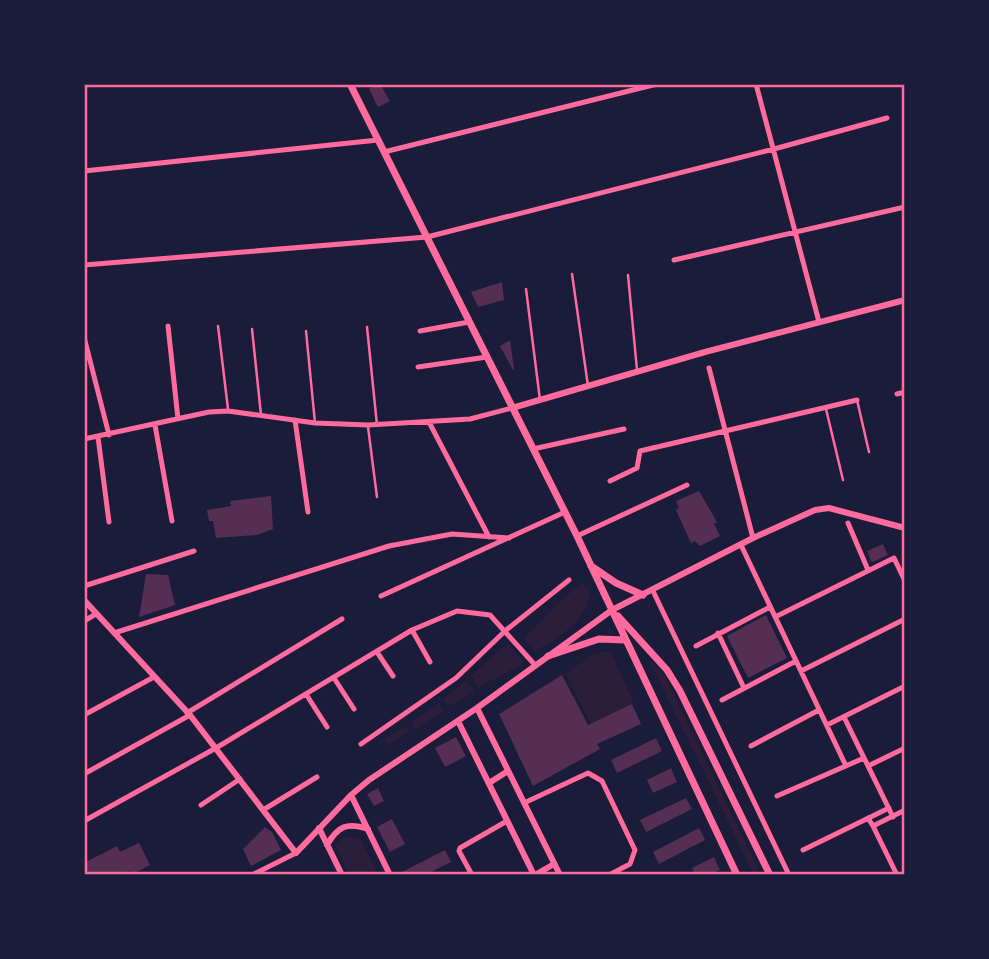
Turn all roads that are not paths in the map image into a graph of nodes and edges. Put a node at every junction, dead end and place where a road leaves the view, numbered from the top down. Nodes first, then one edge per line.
1 (350, 84) edge
2 (657, 84) edge
3 (756, 84) edge
4 (887, 118) dead end
5 (379, 140) junction
6 (774, 149) junction
7 (384, 152) junction
8 (84, 171) edge
9 (905, 206) edge
10 (795, 233) junction
11 (427, 237) junction
12 (674, 260) dead end
13 (84, 265) edge
14 (572, 275) dead end
15 (628, 275) dead end
16 (526, 289) dead end
17 (905, 300) edge
18 (469, 322) junction
19 (819, 322) junction
20 (218, 326) dead end
21 (169, 327) dead end
22 (368, 327) dead end
23 (252, 329) dead end
24 (306, 331) dead end
25 (420, 331) dead end
26 (84, 337) edge
27 (487, 357) junction
28 (87, 362) edge
29 (418, 368) dead end
30 (709, 368) dead end
31 (638, 372) junction
32 (588, 386) junction
33 (905, 392) edge
34 (897, 394) dead end
35 (540, 400) junction
36 (857, 400) joint
37 (826, 407) junction
38 (512, 408) junction
39 (228, 411) junction
40 (261, 415) junction
41 (178, 419) junction
42 (295, 420) junction
43 (429, 422) junction
44 (315, 424) junction
45 (155, 425) junction
46 (368, 425) junction
47 (377, 425) junction
48 (624, 429) dead end
49 (724, 430) junction
50 (109, 435) junction
51 (98, 437) junction
52 (84, 439) edge
53 (533, 449) junction
54 (869, 452) dead end
55 (843, 480) dead end
56 (610, 481) dead end
57 (687, 485) dead end
58 (377, 497) dead end
59 (308, 512) dead end
60 (565, 512) junction
61 (172, 521) dead end
62 (109, 522) dead end
63 (848, 523) dead end
64 (905, 528) edge
65 (577, 536) junction
66 (489, 537) junction
67 (509, 538) junction
68 (753, 538) junction
69 (741, 545) junction
70 (194, 551) dead end
71 (591, 566) junction
72 (868, 569) junction
73 (569, 580) dead end
74 (905, 581) edge
75 (84, 586) edge
76 (653, 591) junction
77 (643, 595) junction
78 (381, 596) dead end
79 (84, 600) edge
80 (771, 607) junction
81 (612, 610) junction
82 (96, 614) junction
83 (775, 617) junction
84 (342, 619) dead end
85 (905, 619) edge
86 (84, 621) edge
87 (412, 630) junction
88 (505, 631) junction
89 (114, 633) junction
90 (718, 634) junction
91 (625, 640) junction
92 (696, 646) dead end
93 (377, 652) junction
94 (548, 656) junction
95 (796, 661) junction
96 (430, 662) dead end
97 (535, 665) junction
98 (801, 671) junction
99 (393, 676) dead end
100 (154, 677) junction
101 (334, 678) junction
102 (905, 687) edge
103 (744, 688) junction
104 (306, 694) junction
105 (722, 699) dead end
106 (477, 708) junction
107 (354, 709) dead end
108 (819, 710) junction
109 (189, 714) junction
110 (84, 715) edge
111 (844, 716) junction
112 (458, 721) junction
113 (827, 725) junction
114 (327, 727) dead end
115 (361, 744) dead end
116 (751, 746) dead end
117 (216, 748) junction
118 (905, 748) edge
119 (864, 758) junction
120 (846, 766) junction
121 (868, 766) junction
122 (508, 771) junction
123 (84, 774) edge
124 (317, 776) dead end
125 (240, 779) junction
126 (489, 783) junction
127 (351, 795) junction
128 (777, 796) dead end
129 (524, 803) junction
130 (201, 805) dead end
131 (889, 808) junction
132 (263, 810) junction
133 (905, 810) edge
134 (893, 817) junction
135 (868, 818) junction
136 (84, 821) edge
137 (508, 821) junction
138 (873, 826) junction
139 (319, 828) junction
140 (368, 829) junction
141 (327, 845) junction
142 (803, 850) dead end
143 (296, 853) junction
144 (554, 864) junction
145 (905, 872) edge
146 (252, 875) edge
147 (342, 875) edge
148 (390, 875) edge
149 (472, 875) edge
150 (535, 875) edge
151 (559, 875) edge
152 (609, 875) edge
153 (737, 875) edge
154 (770, 875) edge
155 (789, 875) edge
156 (898, 875) edge

1 - 5 main road
2 - 7 street
3 - 6 street
4 - 6 street
5 - 7 main road
5 - 8 street
6 - 10 street
6 - 11 street
7 - 11 main road
9 - 10 street
10 - 12 street
10 - 19 street
11 - 13 street
11 - 18 main road
14 - 32 lane
15 - 31 lane
16 - 35 lane
17 - 19 street
18 - 25 street
18 - 27 main road
19 - 31 street
20 - 39 lane
21 - 41 street
22 - 47 lane
23 - 40 lane
24 - 44 lane
26 - 28 street
27 - 29 street
27 - 38 main road
28 - 50 street
30 - 49 street
31 - 32 street
32 - 35 street
33 - 34 street
35 - 38 street
36 - 37 street
36 - 54 lane
37 - 49 street
37 - 55 lane
38 - 43 street
38 - 53 main road
39 - 40 street
39 - 41 street
40 - 42 street
41 - 45 street
42 - 44 street
42 - 59 street
43 - 47 street
43 - 66 street
44 - 46 street
45 - 50 street
45 - 61 street
46 - 47 street
46 - 58 lane
48 - 53 street
49 - 56 street
49 - 68 street
50 - 51 street
51 - 52 street
51 - 62 street
53 - 60 main road
57 - 65 street
60 - 65 main road
60 - 67 street
63 - 72 street
64 - 68 street
65 - 71 main road
66 - 67 street
66 - 89 street
67 - 78 street
68 - 69 street
69 - 76 street
69 - 80 street
70 - 75 street
71 - 77 main road
71 - 81 main road
72 - 74 street
72 - 83 street
73 - 88 street
76 - 77 street
76 - 155 street
77 - 81 street
79 - 82 street
80 - 83 street
80 - 90 street
81 - 91 main road
81 - 94 street
81 - 154 main road
82 - 86 street
82 - 89 street
83 - 95 street
84 - 109 street
85 - 98 street
87 - 88 street
87 - 93 street
87 - 96 street
88 - 97 street
88 - 115 street
89 - 100 street
90 - 92 street
90 - 103 street
91 - 94 main road
91 - 153 main road
93 - 99 street
93 - 101 street
94 - 97 street
95 - 98 street
95 - 103 street
97 - 106 street
98 - 108 street
100 - 109 street
100 - 110 street
101 - 104 street
101 - 107 street
102 - 111 street
103 - 105 street
104 - 114 street
104 - 117 street
106 - 112 street
106 - 122 street
108 - 113 street
108 - 116 street
109 - 117 street
109 - 123 street
111 - 113 street
111 - 119 street
112 - 126 street
112 - 127 street
113 - 120 street
117 - 125 street
117 - 136 street
118 - 121 street
119 - 120 street
119 - 121 street
120 - 128 street
121 - 131 street
122 - 126 street
122 - 129 street
124 - 132 street
125 - 130 street
125 - 132 street
126 - 137 street
127 - 139 street
127 - 140 street
129 - 144 street
129 - 152 street
131 - 134 street
131 - 135 street
132 - 143 street
133 - 134 street
134 - 138 street
135 - 138 street
135 - 142 street
137 - 149 street
137 - 150 street
138 - 156 street
139 - 141 street
139 - 143 street
140 - 141 street
140 - 148 street
141 - 147 street
143 - 146 street
144 - 150 street
144 - 151 street
145 - 156 street

